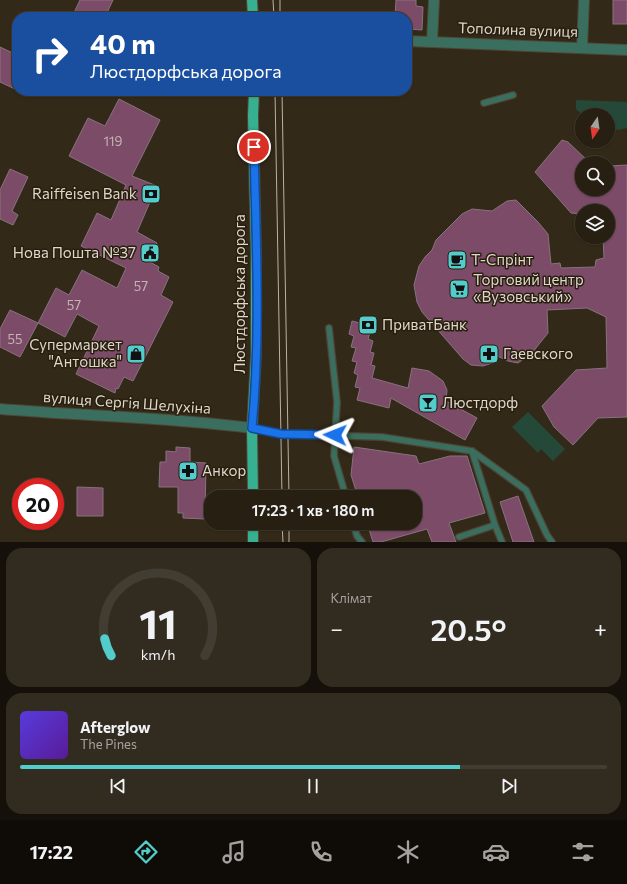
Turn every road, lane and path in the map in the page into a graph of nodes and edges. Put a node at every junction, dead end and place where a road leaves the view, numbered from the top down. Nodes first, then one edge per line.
1 (252, 0) edge
2 (434, 0) edge
3 (584, 0) edge
4 (253, 12) edge
5 (412, 41) edge
6 (432, 42) junction
7 (582, 48) junction
8 (627, 50) edge
9 (513, 95) dead end
10 (254, 96) edge
11 (484, 103) dead end
12 (329, 328) dead end
13 (0, 409) edge
14 (252, 428) junction
15 (335, 435) junction
16 (472, 451) junction
17 (252, 490) edge
18 (344, 490) edge
19 (495, 525) junction
20 (253, 530) edge
21 (355, 530) edge
22 (459, 537) dead end
23 (253, 542) edge
24 (362, 542) edge
25 (502, 542) edge
26 (552, 542) edge

1 - 4 main road
2 - 6 street
3 - 7 street
5 - 6 street, Тополина вулиця
6 - 7 street, Тополина вулиця
7 - 8 street, Тополина вулиця
9 - 11 lane
10 - 14 main road, Люстдорфська дорога
12 - 15 lane
13 - 14 street, вулиця Сергія Шелухіна
14 - 15 lane
14 - 17 main road, Люстдорфська дорога
15 - 16 lane
15 - 18 lane
16 - 19 lane
16 - 26 lane
19 - 22 lane
19 - 25 lane
20 - 23 main road
21 - 24 lane

